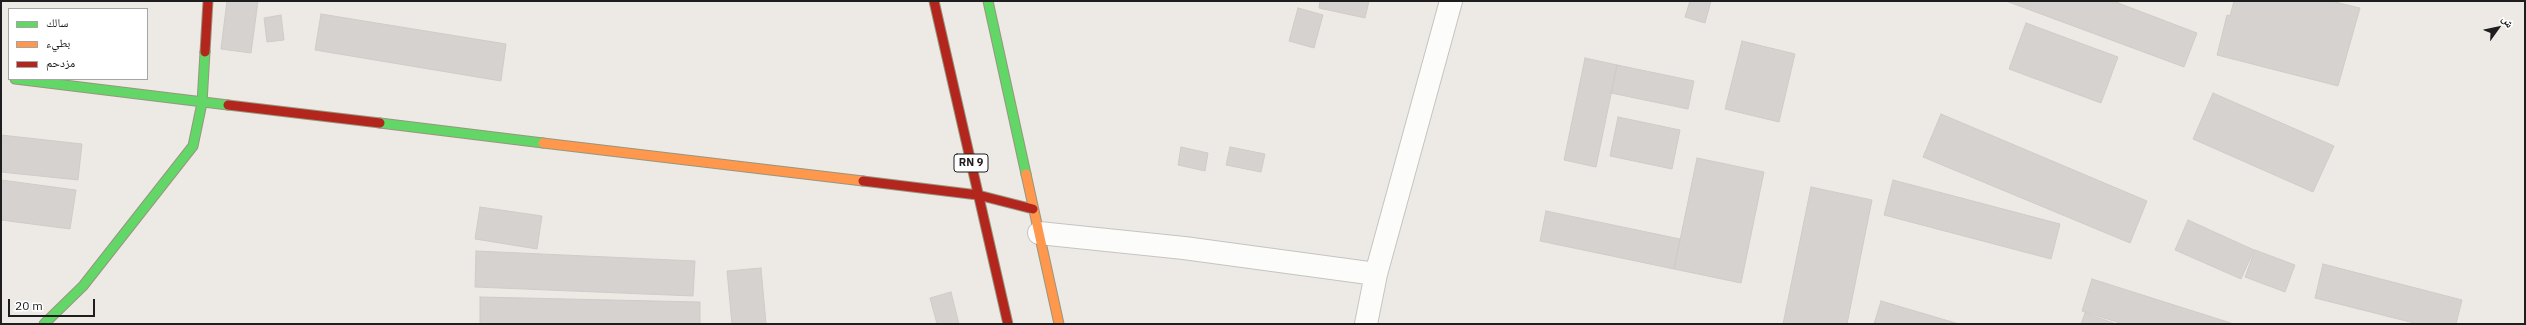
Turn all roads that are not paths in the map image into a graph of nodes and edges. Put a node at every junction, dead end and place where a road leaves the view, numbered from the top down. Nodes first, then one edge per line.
1 (208, 1) edge
2 (934, 1) edge
3 (988, 1) edge
4 (1451, 1) edge
5 (23, 80) edge
6 (202, 103) junction
7 (978, 195) junction
8 (1033, 209) junction
9 (1039, 233) junction
10 (1376, 274) junction
11 (44, 324) edge
12 (1008, 324) edge
13 (1059, 324) edge
14 (1366, 324) edge

1 - 6 main road
2 - 7 main road, RN 9
3 - 8 main road
4 - 10 street
5 - 6 main road
6 - 7 main road
6 - 11 main road
7 - 8 main road
7 - 12 main road, RN 9
8 - 9 main road
9 - 10 street
9 - 13 main road
10 - 14 street

